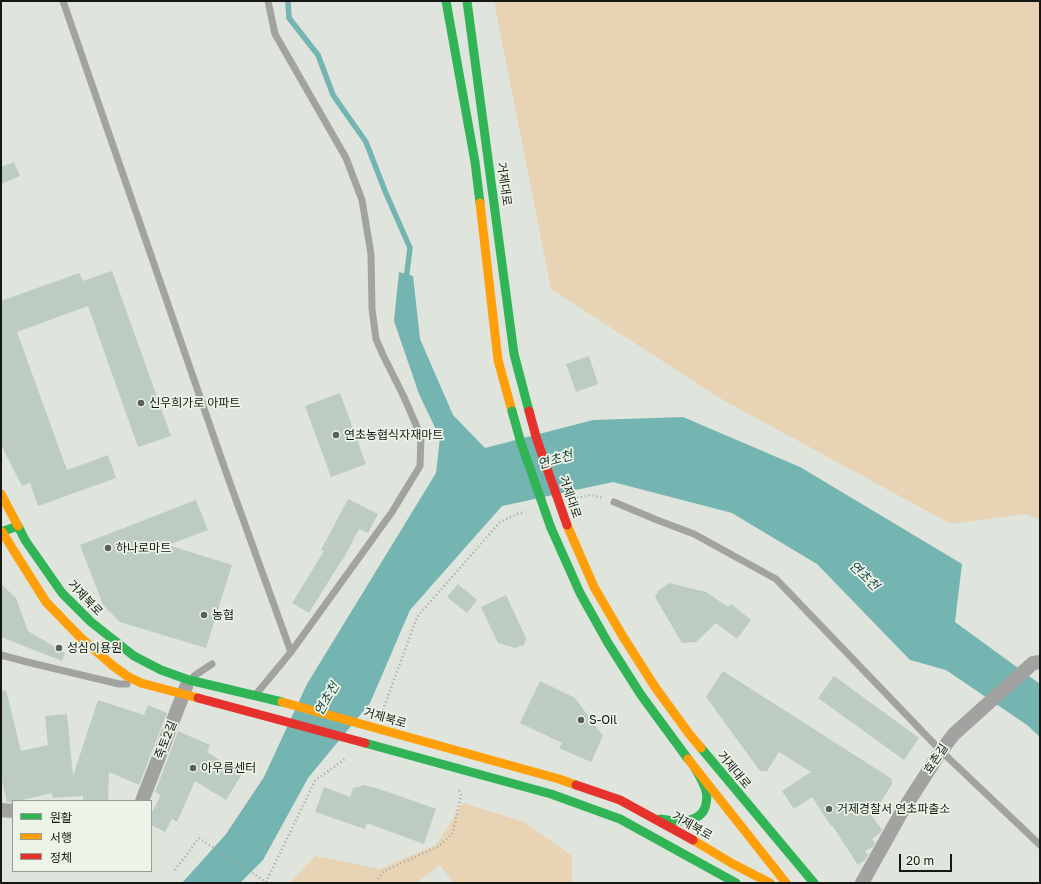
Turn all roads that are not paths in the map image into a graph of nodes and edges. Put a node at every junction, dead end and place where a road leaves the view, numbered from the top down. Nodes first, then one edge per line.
1 (63, 1) edge
2 (268, 1) edge
3 (446, 1) edge
4 (467, 1) edge
5 (1, 494) edge
6 (614, 502) dead end
7 (18, 526) junction
8 (1, 531) edge
9 (25, 540) junction
10 (5, 546) edge
11 (292, 652) junction
12 (1, 655) edge
13 (1036, 662) edge
14 (212, 664) dead end
15 (189, 680) junction
16 (141, 683) junction
17 (183, 695) junction
18 (247, 702) junction
19 (941, 751) junction
20 (695, 768) junction
21 (142, 800) edge
22 (1, 810) edge
23 (12, 811) edge
24 (648, 816) junction
25 (1040, 845) edge
26 (736, 883) edge
27 (770, 883) edge
28 (786, 883) edge
29 (814, 883) edge
30 (862, 883) edge

1 - 11 lane
2 - 11 lane
3 - 20 main road, bridge
4 - 29 main road, 거제대로, bridge
5 - 7 main road
6 - 19 lane
7 - 8 main road, 거제북로
7 - 9 main road, 거제북로
8 - 10 main road, 거제북로
9 - 10 main road
9 - 15 main road, 거제북로
10 - 16 main road, 거제북로
11 - 18 lane
12 - 16 lane
13 - 19 street, 효촌길
14 - 15 lane
15 - 17 street, 죽토2길
15 - 18 main road, 거제북로
16 - 17 main road, 거제북로
17 - 18 main road, 거제북로
17 - 21 street, 죽토2길
18 - 24 main road, 거제북로
18 - 26 main road, 거제북로
19 - 25 lane
19 - 30 street, 효촌길
20 - 24 main road
20 - 28 main road
22 - 23 street
24 - 27 main road, 거제북로

